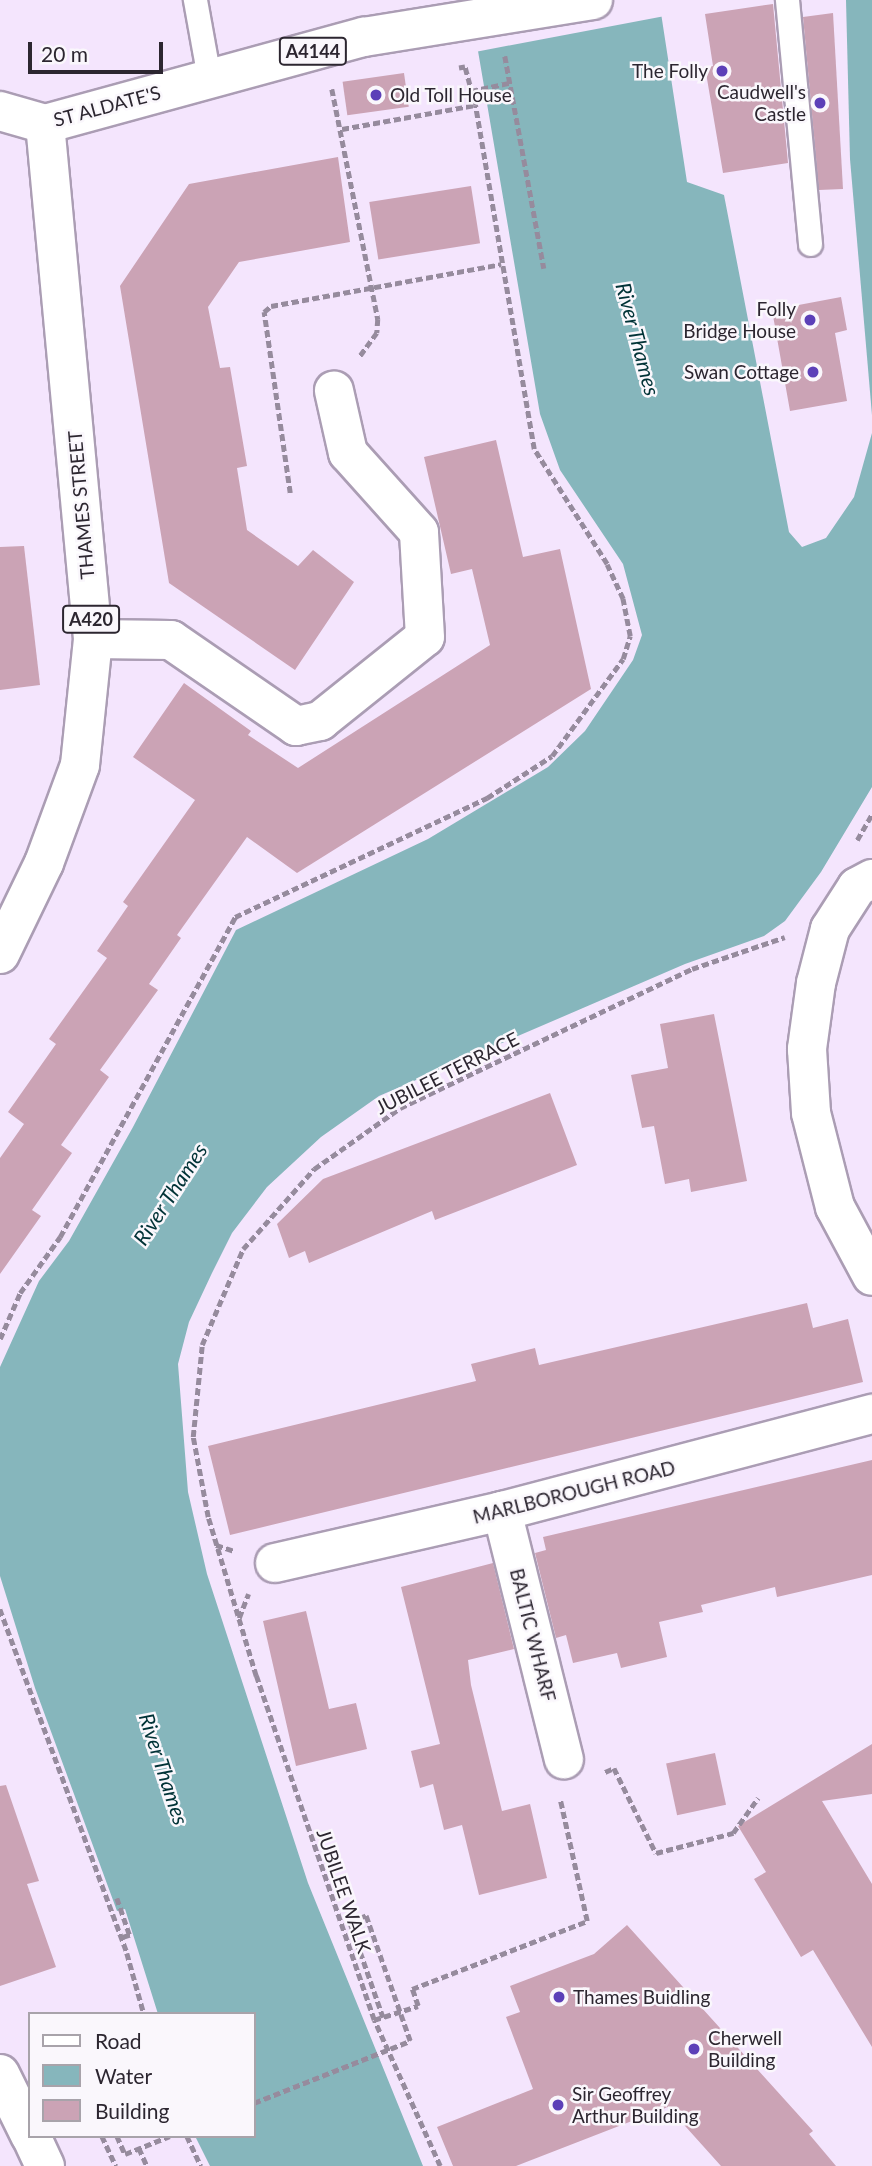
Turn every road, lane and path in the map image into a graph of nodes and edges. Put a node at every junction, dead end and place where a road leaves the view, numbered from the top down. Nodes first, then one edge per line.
1 (195, 0) edge
2 (593, 0) edge
3 (787, 0) edge
4 (503, 48) dead end
5 (465, 67) dead end
6 (329, 77) dead end
7 (209, 78) junction
8 (509, 83) junction
9 (471, 91) junction
10 (475, 105) junction
11 (0, 111) edge
12 (45, 124) junction
13 (342, 129) junction
14 (810, 244) dead end
15 (501, 264) junction
16 (544, 268) dead end
17 (373, 288) junction
18 (334, 391) joint
19 (290, 493) dead end
20 (93, 639) junction
21 (865, 883) edge
22 (783, 938) dead end
23 (0, 954) edge
24 (872, 1276) edge
25 (0, 1339) edge
26 (872, 1414) edge
27 (502, 1511) junction
28 (275, 1563) dead end
29 (0, 1609) edge
30 (239, 1619) joint
31 (579, 1767) junction
32 (758, 1798) dead end
33 (117, 1898) dead end
34 (121, 1938) junction
35 (143, 2012) edge
36 (383, 2017) junction
37 (374, 2020) junction
38 (0, 2074) edge
39 (256, 2102) edge
40 (28, 2131) edge
41 (31, 2138) edge
42 (103, 2138) edge
43 (118, 2138) edge
44 (165, 2138) edge
45 (188, 2138) edge
46 (139, 2148) junction
47 (45, 2166) edge
48 (116, 2166) edge
49 (147, 2166) edge
50 (201, 2166) edge
51 (440, 2166) edge

1 - 7 lane
2 - 7 street, ST ALDATE'S / A4144
3 - 14 lane
4 - 8 path
5 - 9 path
6 - 13 path
7 - 12 street, ST ALDATE'S / A4144
8 - 9 path
8 - 16 path
9 - 10 path
10 - 13 path
10 - 15 path
11 - 12 street, ST ALDATE'S
12 - 20 street, THAMES STREET / A420
13 - 17 path
15 - 17 path
15 - 25 path
17 - 18 path
17 - 19 path
18 - 20 street
20 - 23 street, THAMES STREET / A420
21 - 24 street
22 - 30 path, JUBILEE TERRACE
26 - 27 street, MARLBOROUGH ROAD
27 - 28 street, MARLBOROUGH ROAD
27 - 31 street, BALTIC WHARF
29 - 34 path
30 - 37 path, JUBILEE WALK
31 - 32 path
31 - 36 path
33 - 34 path
34 - 35 path
36 - 37 path
36 - 39 path, bridge
37 - 51 path, JUBILEE WALK
38 - 40 street
41 - 47 street
42 - 48 path
43 - 46 path
44 - 46 path
45 - 50 path
46 - 49 path

